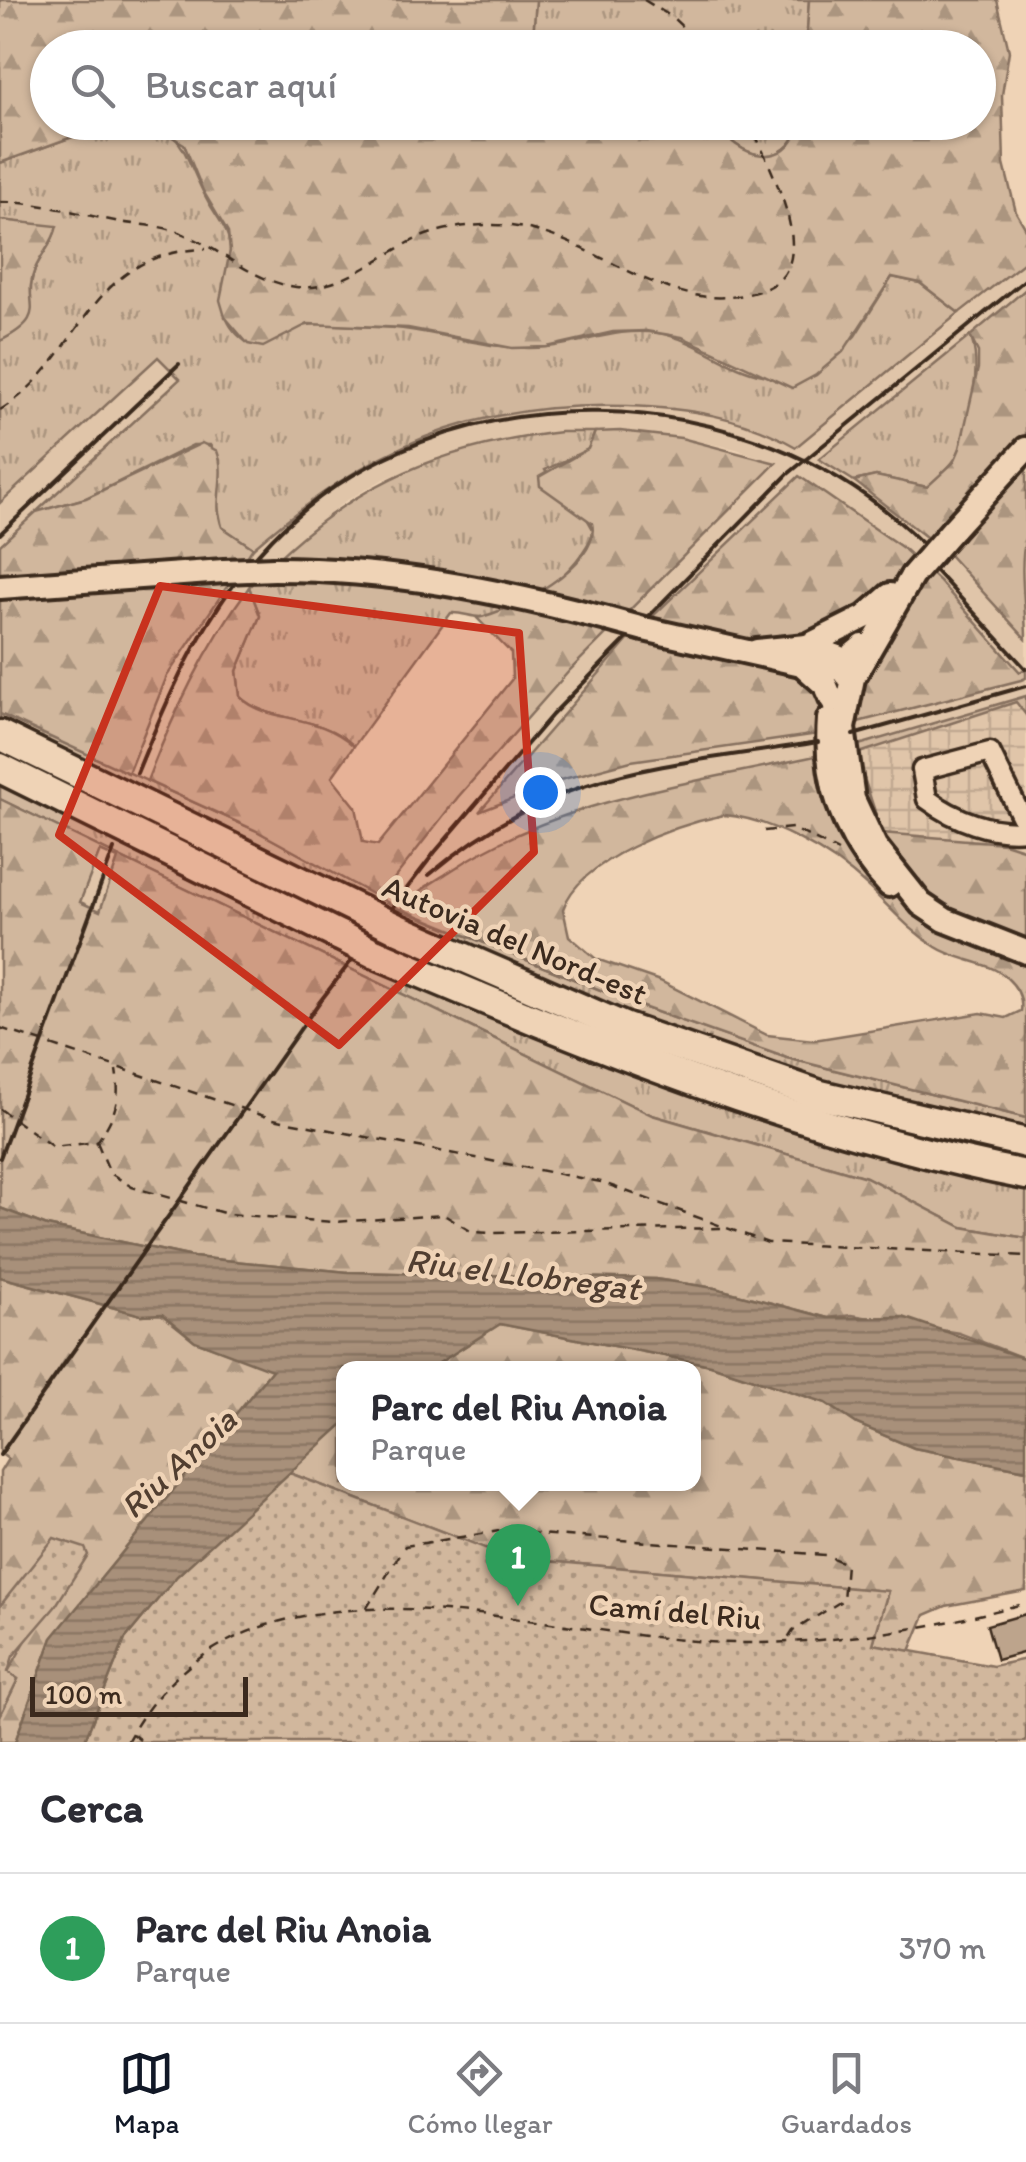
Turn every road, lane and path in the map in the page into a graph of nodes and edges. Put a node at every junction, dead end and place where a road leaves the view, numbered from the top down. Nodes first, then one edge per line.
1 (644, 0) edge
2 (686, 30) edge
3 (757, 140) edge
4 (0, 202) edge
5 (208, 249) junction
6 (0, 410) edge
7 (1026, 449) edge
8 (912, 576) junction
9 (0, 586) edge
10 (874, 610) junction
11 (874, 636) junction
12 (806, 657) junction
13 (843, 664) junction
14 (832, 700) junction
15 (0, 735) edge
16 (0, 768) edge
17 (849, 784) junction
18 (1026, 828) edge
19 (764, 831) dead end
20 (871, 854) junction
21 (1026, 952) edge
22 (0, 1028) edge
23 (116, 1067) junction
24 (0, 1109) edge
25 (97, 1142) junction
26 (1026, 1143) edge
27 (1026, 1174) edge
28 (728, 1228) junction
29 (1026, 1256) edge
30 (1026, 1603) edge
31 (365, 1610) junction
32 (786, 1642) junction
33 (132, 1733) junction
34 (127, 1742) edge
35 (143, 1742) edge

1 - 2 path
3 - 5 path
4 - 5 path
5 - 6 path
7 - 8 main road, bridge
8 - 10 main road
8 - 11 main road
9 - 12 main road, bridge
10 - 12 main road
10 - 13 main road
11 - 13 main road
11 - 17 main road
12 - 13 main road
12 - 14 main road
13 - 14 main road
13 - 17 main road
14 - 20 main road
15 - 26 highway, Autovia del Nord-est, bridge
16 - 27 highway, Autovia del Nord-est, bridge
17 - 20 main road
18 - 18 lane
19 - 20 path
20 - 21 main road
22 - 23 path
23 - 25 path
23 - 28 path
24 - 25 path
25 - 28 path
28 - 29 path
30 - 32 path, Camí del Riu
31 - 32 path, Camí del Riu
31 - 32 path
31 - 33 path, Camí del Riu
33 - 34 path, Camí del Riu
33 - 35 path

